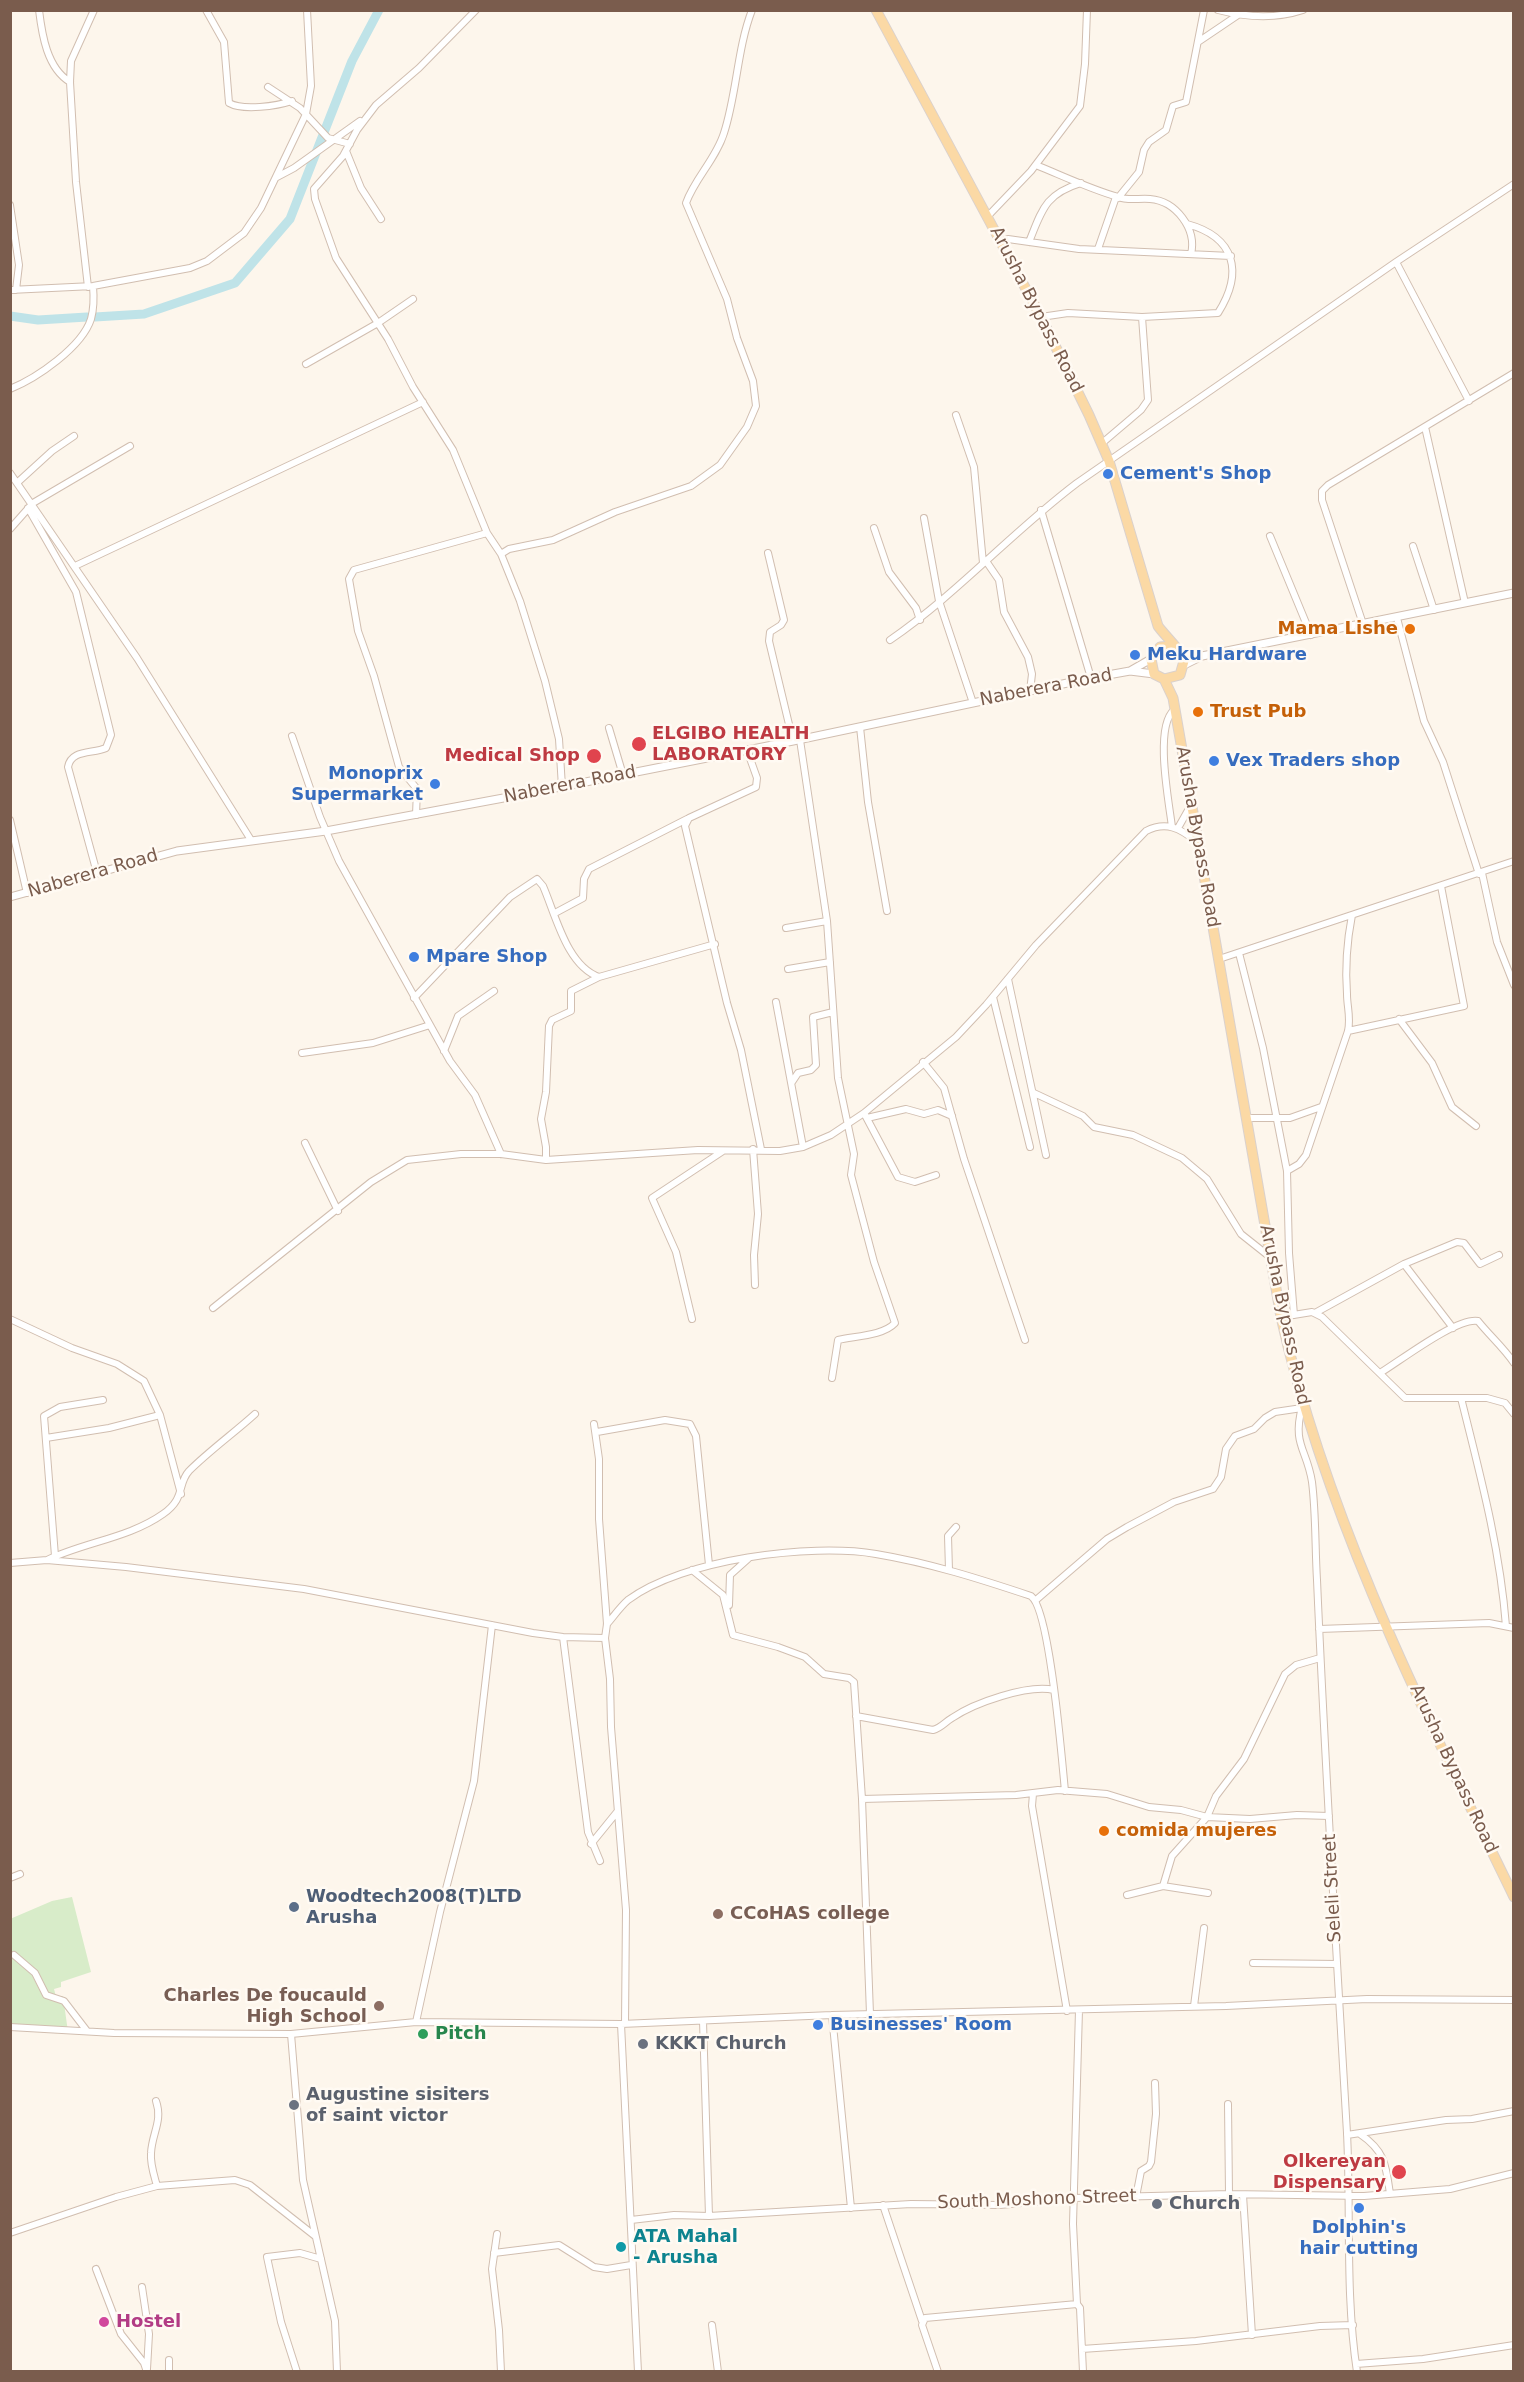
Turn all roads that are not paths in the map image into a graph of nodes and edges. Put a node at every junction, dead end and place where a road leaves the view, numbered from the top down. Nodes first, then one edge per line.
1 (39, 10) edge
2 (94, 10) edge
3 (206, 10) edge
4 (307, 10) edge
5 (476, 10) edge
6 (752, 10) edge
7 (876, 10) edge
8 (1087, 10) edge
9 (1204, 10) edge
10 (1218, 10) edge
11 (1303, 10) edge
12 (1238, 15) junction
13 (1198, 42) junction
14 (70, 82) junction
15 (268, 87) dead end
16 (292, 102) junction
17 (306, 114) junction
18 (365, 117) junction
19 (335, 141) junction
20 (350, 144) junction
21 (346, 151) junction
22 (1036, 165) junction
23 (276, 178) junction
24 (1081, 183) junction
25 (1514, 184) edge
26 (1117, 197) junction
27 (10, 205) edge
28 (987, 217) junction
29 (381, 219) dead end
30 (1186, 224) junction
31 (1000, 242) junction
32 (1029, 242) junction
33 (1098, 249) junction
34 (1191, 254) junction
35 (1231, 256) junction
36 (1396, 262) junction
37 (91, 286) junction
38 (13, 290) edge
39 (413, 299) dead end
40 (1041, 317) junction
41 (1142, 317) junction
42 (378, 324) junction
43 (306, 364) dead end
44 (1514, 374) edge
45 (10, 389) edge
46 (1469, 401) junction
47 (423, 402) junction
48 (956, 415) dead end
49 (1425, 427) junction
50 (74, 436) dead end
51 (1101, 444) junction
52 (130, 446) dead end
53 (1109, 461) junction
54 (10, 473) edge
55 (18, 482) junction
56 (30, 506) junction
57 (1041, 510) junction
58 (924, 518) dead end
59 (873, 528) dead end
60 (10, 529) edge
61 (487, 533) junction
62 (1270, 536) dead end
63 (1413, 546) dead end
64 (768, 553) dead end
65 (501, 554) junction
66 (984, 562) junction
67 (75, 566) junction
68 (1514, 593) edge
69 (939, 601) junction
70 (1465, 603) junction
71 (1434, 610) junction
72 (1397, 618) junction
73 (921, 620) junction
74 (1363, 624) junction
75 (1158, 626) junction
76 (1311, 635) junction
77 (890, 639) dead end
78 (1172, 646) junction
79 (1181, 652) junction
80 (1153, 654) junction
81 (1202, 656) junction
82 (1184, 665) junction
83 (1130, 671) junction
84 (1155, 674) junction
85 (1180, 675) junction
86 (1091, 678) junction
87 (1164, 679) junction
88 (1030, 691) junction
89 (1173, 698) junction
90 (973, 703) junction
91 (1174, 710) junction
92 (860, 727) junction
93 (609, 728) dead end
94 (292, 736) dead end
95 (796, 740) junction
96 (747, 750) junction
97 (623, 775) junction
98 (562, 787) junction
99 (1191, 804) junction
100 (416, 815) junction
101 (688, 818) junction
102 (10, 820) edge
103 (1175, 827) junction
104 (326, 831) junction
105 (250, 840) junction
106 (1197, 842) junction
107 (1514, 861) edge
108 (97, 873) junction
109 (1480, 873) junction
110 (1441, 886) junction
111 (27, 893) junction
112 (10, 897) edge
113 (887, 910) dead end
114 (555, 913) junction
115 (1352, 915) junction
116 (827, 921) junction
117 (786, 928) dead end
118 (715, 944) junction
119 (1239, 953) junction
120 (1219, 959) junction
121 (830, 962) junction
122 (788, 969) dead end
123 (599, 977) junction
124 (1008, 979) junction
125 (1514, 985) edge
126 (494, 992) dead end
127 (993, 997) junction
128 (414, 999) junction
129 (776, 1002) dead end
130 (833, 1012) junction
131 (1399, 1019) junction
132 (430, 1024) junction
133 (1348, 1031) junction
134 (444, 1050) junction
135 (303, 1053) dead end
136 (923, 1062) junction
137 (791, 1083) junction
138 (1034, 1093) junction
139 (1321, 1107) junction
140 (866, 1116) junction
141 (952, 1116) junction
142 (1277, 1117) junction
143 (1247, 1119) junction
144 (848, 1125) junction
145 (1476, 1126) dead end
146 (305, 1143) dead end
147 (803, 1147) junction
148 (1030, 1147) dead end
149 (726, 1149) junction
150 (753, 1149) junction
151 (761, 1149) junction
152 (501, 1154) junction
153 (1046, 1155) dead end
154 (546, 1160) junction
155 (1287, 1171) junction
156 (936, 1175) dead end
157 (338, 1210) junction
158 (1499, 1255) dead end
159 (1270, 1257) junction
160 (1404, 1264) junction
161 (755, 1285) dead end
162 (213, 1308) dead end
163 (1315, 1313) junction
164 (1294, 1315) junction
165 (1281, 1317) junction
166 (10, 1318) edge
167 (692, 1319) dead end
168 (1453, 1328) junction
169 (1025, 1340) dead end
170 (1514, 1363) edge
171 (1380, 1373) junction
172 (832, 1378) dead end
173 (1461, 1398) junction
174 (103, 1400) dead end
175 (1302, 1408) junction
176 (160, 1414) junction
177 (255, 1414) dead end
178 (1514, 1414) edge
179 (594, 1424) dead end
180 (597, 1432) junction
181 (46, 1438) junction
182 (181, 1494) junction
183 (956, 1527) dead end
184 (55, 1556) junction
185 (749, 1558) junction
186 (47, 1560) junction
187 (10, 1563) edge
188 (709, 1565) junction
189 (692, 1570) junction
190 (949, 1570) junction
191 (1036, 1600) junction
192 (729, 1612) junction
193 (607, 1624) junction
194 (492, 1625) junction
195 (1506, 1626) junction
196 (1388, 1628) junction
197 (1514, 1628) edge
198 (1319, 1629) junction
199 (563, 1637) junction
200 (605, 1638) junction
201 (1320, 1658) junction
202 (1054, 1690) junction
203 (856, 1716) junction
204 (1065, 1791) junction
205 (1033, 1794) junction
206 (862, 1799) junction
207 (617, 1811) junction
208 (1329, 1816) junction
209 (1207, 1817) junction
210 (591, 1844) junction
211 (600, 1861) dead end
212 (20, 1874) dead end
213 (10, 1878) edge
214 (1164, 1886) junction
215 (1208, 1893) dead end
216 (1127, 1895) dead end
217 (1514, 1897) edge
218 (1204, 1928) dead end
219 (14, 1955) dead end
220 (1252, 1963) dead end
221 (1337, 1964) junction
222 (1514, 2000) edge
223 (1338, 2001) junction
224 (1194, 2006) junction
225 (1067, 2010) junction
226 (1079, 2010) junction
227 (870, 2014) junction
228 (832, 2015) junction
229 (703, 2021) junction
230 (416, 2022) junction
231 (623, 2024) junction
232 (10, 2027) edge
233 (87, 2031) junction
234 (291, 2034) junction
235 (1155, 2083) dead end
236 (156, 2101) dead end
237 (1228, 2104) dead end
238 (1514, 2111) edge
239 (1360, 2134) junction
240 (1347, 2135) junction
241 (1514, 2174) edge
242 (157, 2186) junction
243 (1229, 2194) junction
244 (1347, 2194) junction
245 (1390, 2194) junction
246 (1243, 2195) junction
247 (1136, 2197) junction
248 (1074, 2199) junction
249 (883, 2205) junction
250 (851, 2208) junction
251 (709, 2216) junction
252 (631, 2220) junction
253 (10, 2233) edge
254 (497, 2234) dead end
255 (316, 2236) junction
256 (494, 2253) junction
257 (321, 2259) junction
258 (631, 2265) junction
259 (96, 2269) dead end
260 (142, 2287) dead end
261 (1077, 2304) junction
262 (922, 2321) junction
263 (712, 2325) dead end
264 (1353, 2325) junction
265 (1252, 2335) junction
266 (1514, 2345) edge
267 (1082, 2349) junction
268 (169, 2360) dead end
269 (1357, 2368) edge
270 (147, 2371) edge
271 (169, 2372) edge
272 (297, 2372) edge
273 (337, 2372) edge
274 (501, 2372) edge
275 (638, 2372) edge
276 (718, 2372) edge
277 (938, 2372) edge
278 (1083, 2372) edge

1 - 14 street
2 - 14 street
3 - 16 street
4 - 17 street
5 - 18 street
6 - 65 street
7 - 28 main road, Arusha Bypass Road
8 - 22 street
9 - 13 street
10 - 12 street
11 - 12 street
12 - 13 street
13 - 26 street
14 - 37 street
15 - 16 street
16 - 17 street
17 - 19 street
17 - 23 street
18 - 19 street
18 - 20 street
19 - 20 street
19 - 23 street
20 - 21 street
21 - 29 street
21 - 42 street
22 - 24 street
22 - 28 street
23 - 37 street
24 - 26 street
24 - 32 street
25 - 36 street
26 - 30 street
26 - 33 street
27 - 38 street
28 - 31 main road, Arusha Bypass Road
30 - 34 street
30 - 35 street
31 - 32 street
31 - 40 main road, Arusha Bypass Road
32 - 33 street
33 - 34 street
34 - 35 street
35 - 41 street
36 - 46 street
36 - 53 street
37 - 38 street
37 - 45 street
39 - 42 street
40 - 41 street
40 - 51 main road, Arusha Bypass Road
41 - 51 street
42 - 43 street
42 - 47 street
44 - 46 street
46 - 49 street
47 - 61 street
47 - 67 street
48 - 66 street
49 - 70 street
49 - 74 street
50 - 55 street
51 - 53 main road, Arusha Bypass Road
52 - 56 street
53 - 57 street
53 - 75 main road, Arusha Bypass Road
54 - 55 street
55 - 56 street
56 - 60 street
56 - 67 street
56 - 108 street
57 - 66 street
57 - 86 street
58 - 69 street
59 - 73 street
61 - 65 street
61 - 100 street
62 - 76 street
63 - 71 street
64 - 95 street
65 - 98 street
66 - 69 street
66 - 88 street
67 - 105 street
68 - 70 street
69 - 73 street
69 - 90 street
70 - 71 street
71 - 72 street
72 - 74 street
72 - 109 street
73 - 77 street
74 - 76 street
75 - 78 main road, Arusha Bypass Road
75 - 80 main road, Arusha Bypass Road
76 - 81 street
78 - 79 main road, Arusha Bypass Road
78 - 80 main road
79 - 81 street
79 - 82 main road
80 - 83 street, Naberera Road
80 - 84 main road, Arusha Bypass Road
81 - 82 street
82 - 85 main road, Arusha Bypass Road
83 - 84 street, Naberera Road
83 - 86 street, Naberera Road
84 - 87 main road
85 - 87 main road
85 - 89 main road, Arusha Bypass Road
86 - 88 street, Naberera Road
87 - 89 main road, Arusha Bypass Road
88 - 90 street, Naberera Road
89 - 91 main road, Arusha Bypass Road
90 - 92 street, Naberera Road
91 - 99 main road, Arusha Bypass Road
91 - 103 street
92 - 95 street, Naberera Road
92 - 113 street
93 - 97 street
94 - 104 street
95 - 96 street, Naberera Road
95 - 116 street
96 - 97 street, Naberera Road
96 - 101 street
97 - 98 street, Naberera Road
98 - 100 street, Naberera Road
99 - 103 street
99 - 106 main road, Arusha Bypass Road
100 - 104 street, Naberera Road
101 - 114 street
101 - 118 street
102 - 111 street
103 - 106 street
103 - 124 street
104 - 105 street, Naberera Road
104 - 128 street
105 - 108 street, Naberera Road
106 - 120 main road, Arusha Bypass Road
107 - 109 street
108 - 111 street, Naberera Road
109 - 110 street
109 - 125 street
110 - 115 street
110 - 131 street
111 - 112 street, Naberera Road
114 - 123 street
114 - 128 street
115 - 119 street
115 - 133 street
116 - 117 street
116 - 121 street
118 - 123 street
118 - 151 street
119 - 120 street
119 - 142 street
120 - 143 main road, Arusha Bypass Road
121 - 122 street
121 - 130 street
123 - 154 street
124 - 127 street
124 - 138 street
126 - 134 street
127 - 136 street
127 - 148 street
128 - 132 street
129 - 137 street
130 - 137 street
130 - 144 street
131 - 133 street
131 - 145 street
132 - 134 street
132 - 135 street
133 - 139 street
134 - 152 street
136 - 140 street
136 - 141 street
137 - 147 street
138 - 153 street
138 - 159 street
139 - 142 street
139 - 155 street
140 - 141 street
140 - 144 street
140 - 156 street
141 - 169 street
142 - 143 street
142 - 155 street
143 - 159 main road, Arusha Bypass Road
144 - 147 street
144 - 172 street
146 - 157 street
147 - 151 street
149 - 150 street
149 - 154 street
149 - 167 street
150 - 151 street
150 - 161 street
152 - 154 street
152 - 157 street
155 - 164 street
157 - 162 street
158 - 160 street
159 - 165 main road, Arusha Bypass Road
160 - 163 street
160 - 168 street
163 - 164 street
163 - 171 street
164 - 165 street
165 - 175 main road, Arusha Bypass Road
166 - 176 street
168 - 170 street
168 - 171 street
171 - 173 street
173 - 178 street
173 - 195 street
174 - 181 street
175 - 191 street
175 - 196 main road, Arusha Bypass Road
175 - 198 street, Seleli Street
176 - 181 street
176 - 182 street
177 - 182 street
179 - 180 street
180 - 188 street
180 - 193 street
181 - 184 street
182 - 184 street
183 - 190 street
184 - 186 street
185 - 188 street
185 - 190 street
185 - 192 street
186 - 187 street
186 - 194 street
188 - 189 street
189 - 192 street
189 - 193 street
190 - 191 street
191 - 202 street
192 - 203 street
193 - 200 street
194 - 199 street
194 - 230 street
195 - 196 street
195 - 197 street
196 - 198 street
196 - 217 main road, Arusha Bypass Road
198 - 201 street, Seleli Street
199 - 200 street
199 - 210 street
200 - 207 street
201 - 208 street, Seleli Street
201 - 209 street
202 - 203 street
202 - 204 street
203 - 206 street
204 - 205 street
204 - 209 street
205 - 206 street
205 - 225 street
206 - 227 street
207 - 210 street
207 - 231 street
208 - 209 street
208 - 221 street, Seleli Street
209 - 214 street
210 - 211 street
212 - 213 street
214 - 215 street
214 - 216 street
218 - 224 street
219 - 233 street
220 - 221 street
221 - 223 street, Seleli Street
222 - 223 street
223 - 224 street
223 - 240 street, Seleli Street
224 - 226 street
225 - 226 street
225 - 227 street
226 - 248 street
227 - 228 street
228 - 229 street
228 - 250 street
229 - 231 street
229 - 251 street
230 - 231 street
230 - 234 street
231 - 252 street
232 - 233 street
233 - 234 street
234 - 255 street
235 - 247 street
236 - 242 street
237 - 243 street
238 - 239 street
239 - 240 street
239 - 245 street
240 - 244 street, Seleli Street
241 - 245 street, South Moshono Street
242 - 253 street
242 - 255 street
243 - 246 street, South Moshono Street
243 - 247 street, South Moshono Street
244 - 245 street, South Moshono Street
244 - 246 street, South Moshono Street
244 - 264 street, Seleli Street
246 - 265 street
247 - 248 street, South Moshono Street
248 - 249 street, South Moshono Street
248 - 261 street
249 - 250 street, South Moshono Street
249 - 262 street
250 - 251 street, South Moshono Street
251 - 252 street, South Moshono Street
252 - 258 street
254 - 256 street
255 - 257 street
256 - 258 street
256 - 274 street
257 - 272 street
257 - 273 street
258 - 275 street
259 - 270 street
260 - 270 street
261 - 262 street
261 - 267 street
262 - 277 street
263 - 276 street
264 - 265 street
264 - 269 street, Seleli Street
265 - 267 street
266 - 269 street
267 - 278 street
268 - 271 street

